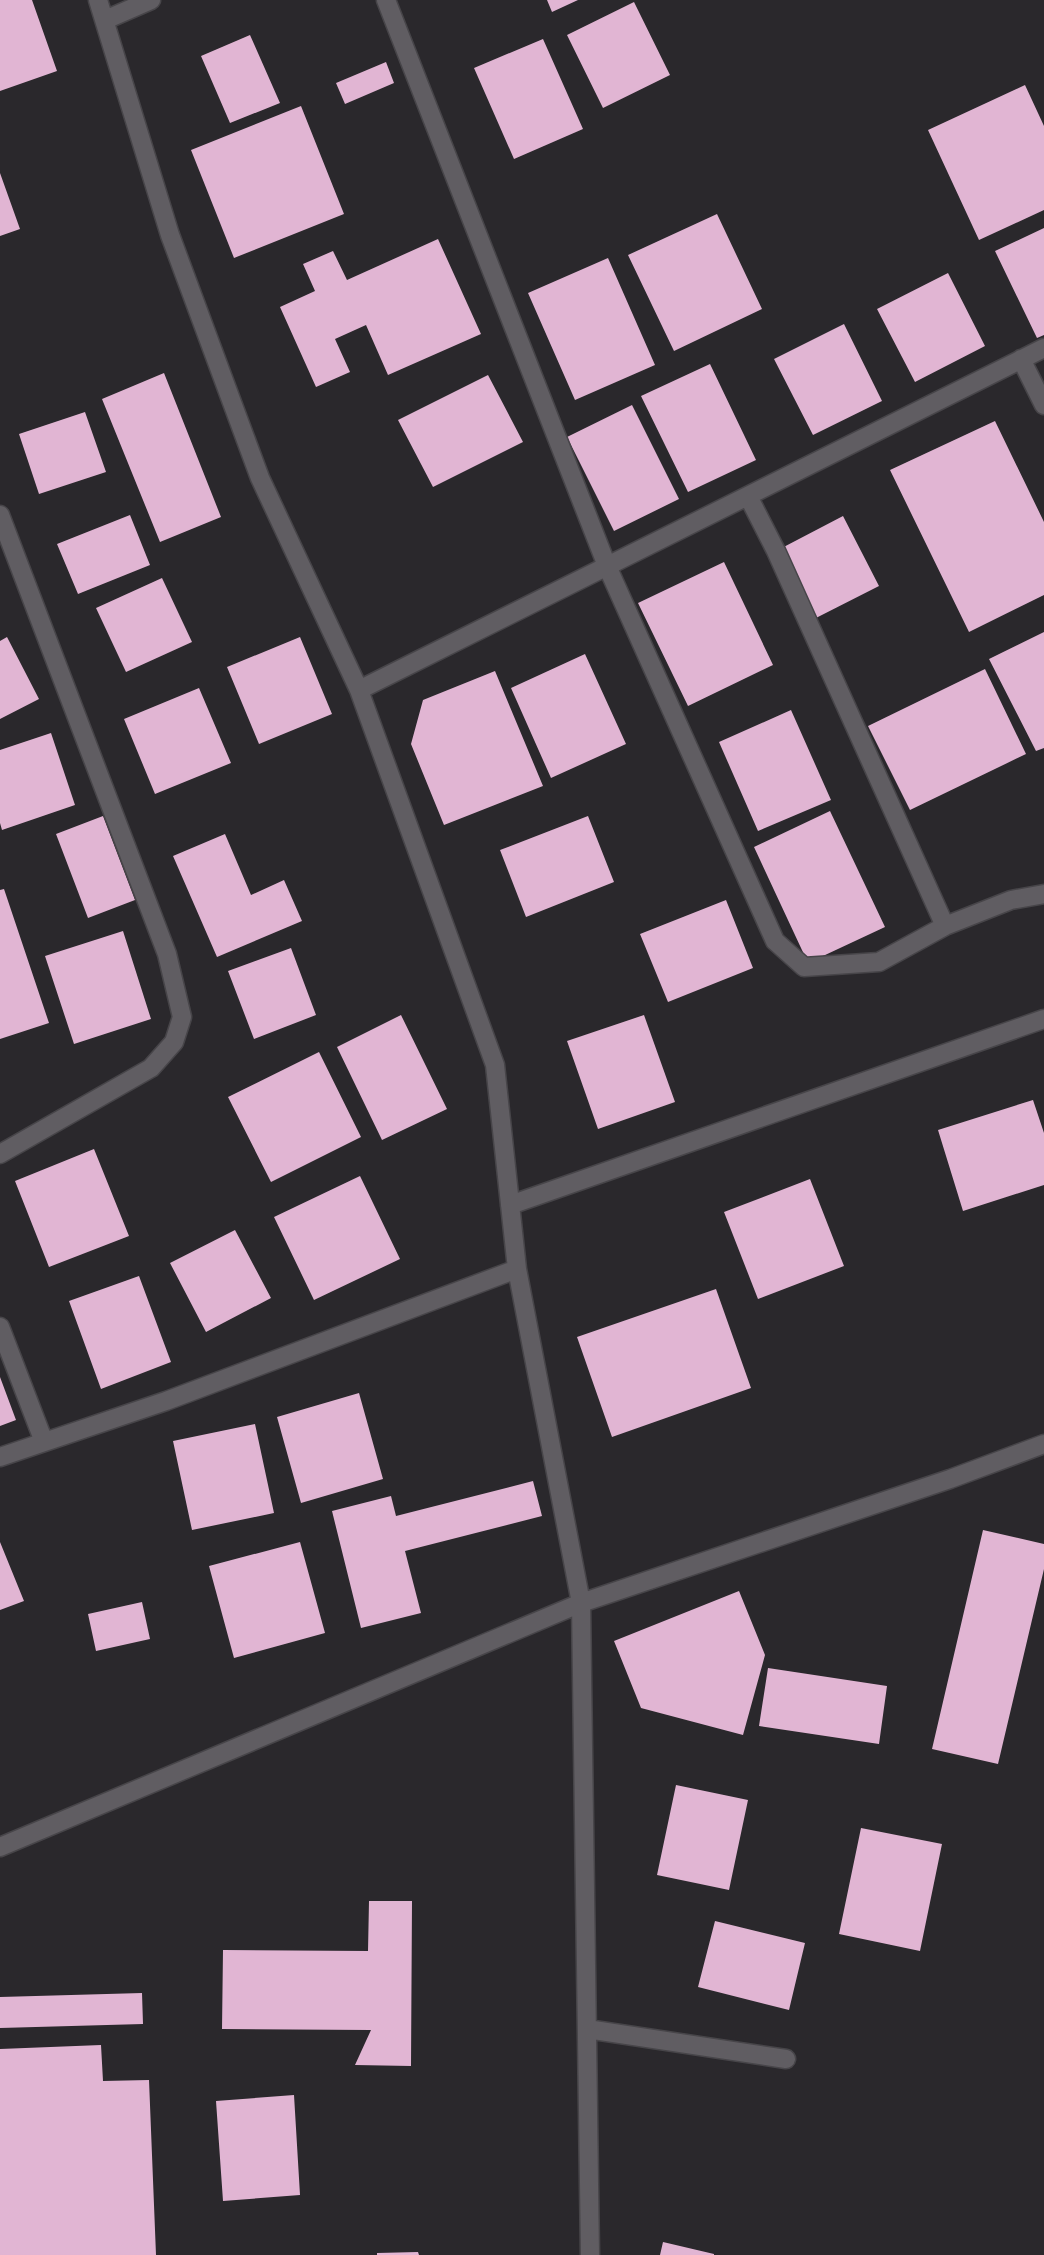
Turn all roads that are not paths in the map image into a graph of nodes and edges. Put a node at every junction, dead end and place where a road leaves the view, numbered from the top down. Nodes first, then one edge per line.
1 (98, 0) edge
2 (151, 0) edge
3 (386, 0) edge
4 (105, 20) junction
5 (1044, 348) edge
6 (1021, 359) junction
7 (1044, 405) edge
8 (748, 496) junction
9 (0, 515) edge
10 (607, 566) junction
11 (359, 690) junction
12 (1044, 894) edge
13 (945, 926) junction
14 (1044, 1019) edge
15 (0, 1154) edge
16 (510, 1205) junction
17 (517, 1269) junction
18 (0, 1327) edge
19 (44, 1442) junction
20 (1044, 1444) edge
21 (0, 1457) edge
22 (581, 1603) junction
23 (0, 1847) edge
24 (587, 2029) junction
25 (786, 2059) dead end
26 (590, 2255) edge

1 - 4 street
2 - 4 street
3 - 10 street
4 - 11 street
5 - 6 street
6 - 7 street
6 - 8 street
8 - 10 street
8 - 13 street
9 - 15 street
10 - 11 street
10 - 13 street
11 - 16 street
12 - 13 street
14 - 16 street
16 - 17 street
17 - 19 street
17 - 22 street
18 - 19 street
19 - 21 street
20 - 22 street
22 - 23 street
22 - 24 street
24 - 25 street
24 - 26 street

